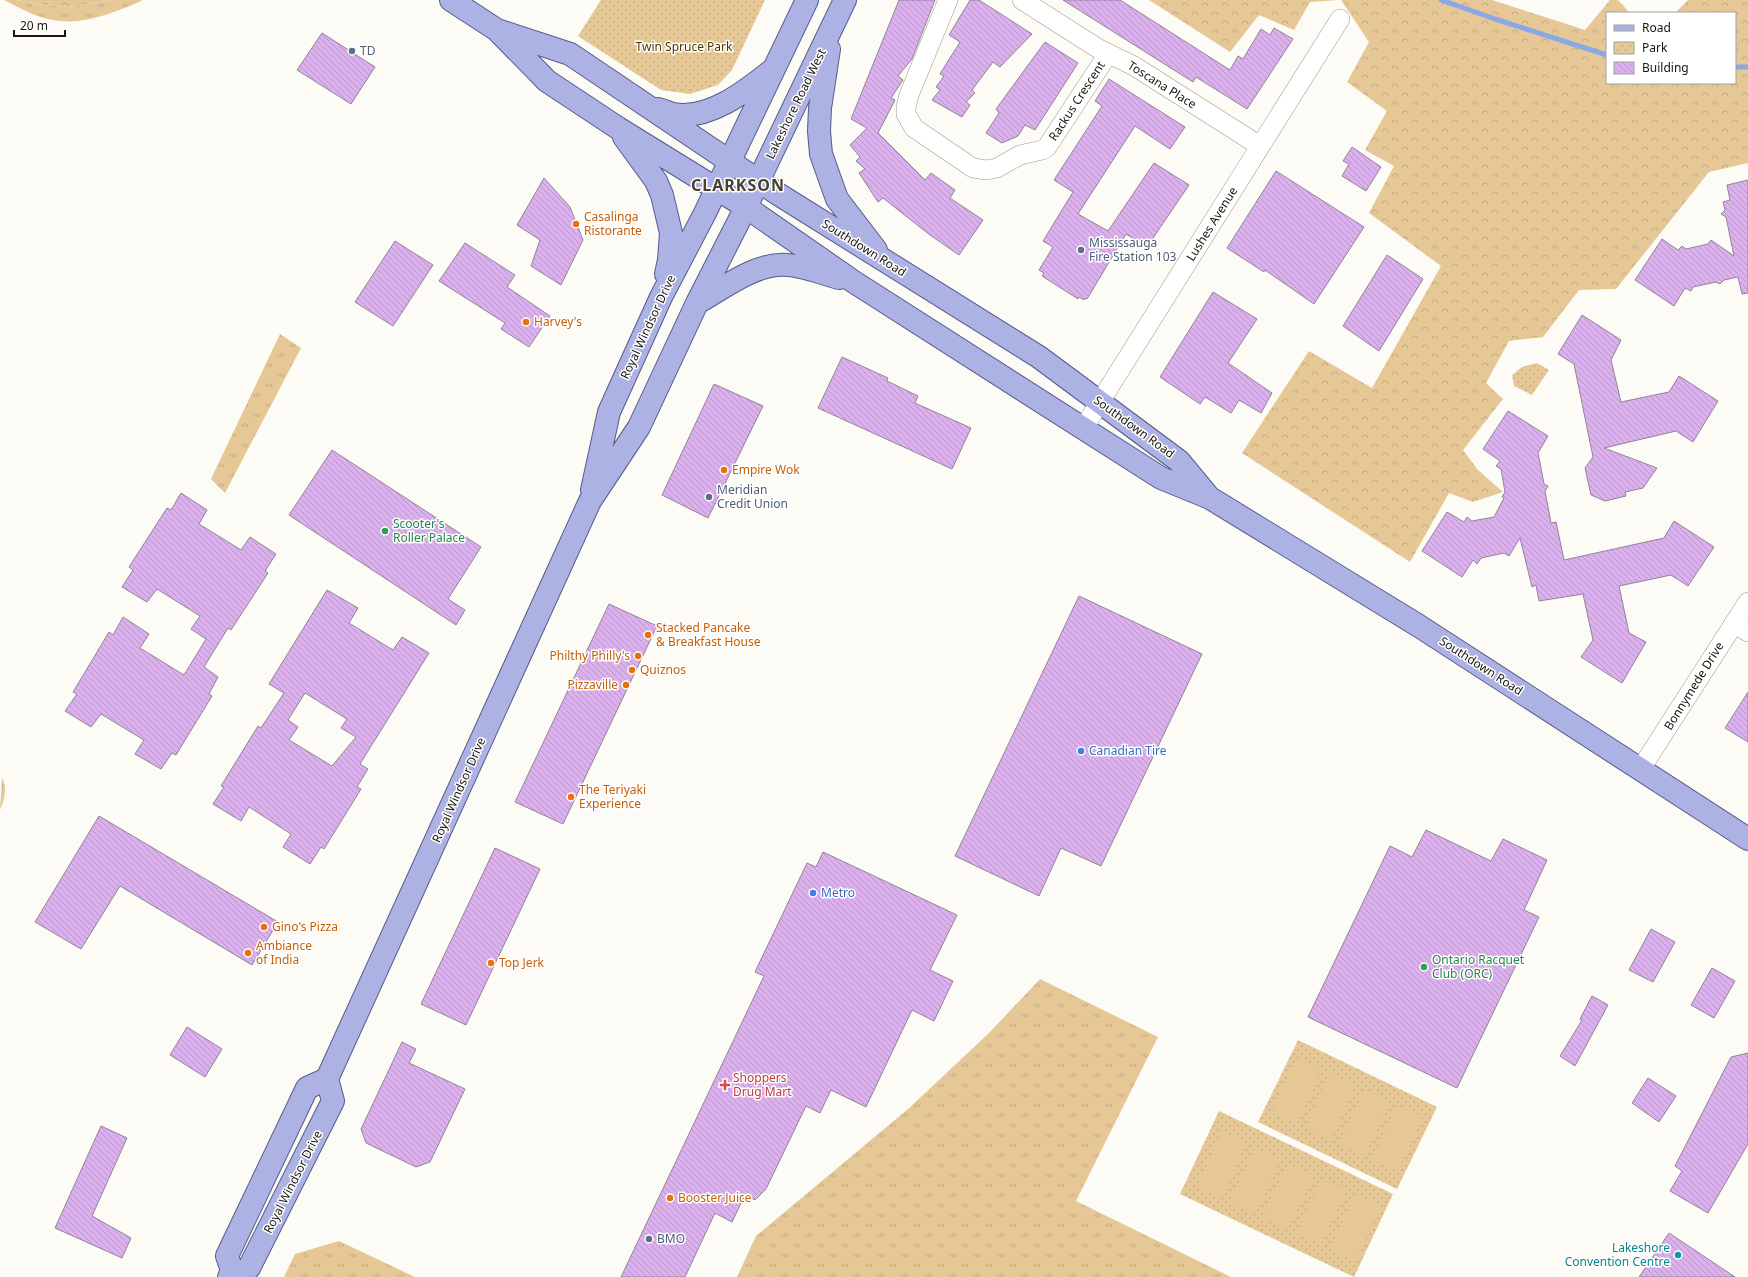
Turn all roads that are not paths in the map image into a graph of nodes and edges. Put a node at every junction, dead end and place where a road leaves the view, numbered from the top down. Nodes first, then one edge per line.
1 (451, 0) edge
2 (807, 0) edge
3 (845, 0) edge
4 (948, 0) edge
5 (1022, 0) edge
6 (1340, 19) dead end
7 (834, 24) junction
8 (497, 30) junction
9 (1108, 54) junction
10 (775, 68) junction
11 (646, 105) junction
12 (618, 128) junction
13 (1260, 146) junction
14 (730, 162) junction
15 (759, 181) junction
16 (717, 189) junction
17 (746, 207) junction
18 (884, 261) junction
19 (854, 282) junction
20 (661, 297) junction
21 (698, 303) junction
22 (1100, 402) junction
23 (1083, 429) junction
24 (1210, 498) junction
25 (590, 501) junction
26 (1748, 602) edge
27 (1741, 627) edge
28 (1640, 770) junction
29 (1748, 839) edge
30 (327, 1079) junction
31 (231, 1274) edge

1 - 8 main road, Southdown Road
2 - 10 main road
3 - 7 main road, Lakeshore Road West
4 - 9 street, Rackus Crescent
5 - 9 street, Toscana Place
6 - 13 street, Lushes Avenue
7 - 15 main road, Lakeshore Road West
7 - 18 main road
8 - 11 main road, Southdown Road
8 - 12 main road, Southdown Road
9 - 13 street, Toscana Place
10 - 11 main road
10 - 14 main road
11 - 14 main road, Southdown Road
12 - 16 main road, Southdown Road
12 - 20 main road
13 - 22 street, Lushes Avenue
14 - 15 main road, Southdown Road
14 - 16 main road, Royal Windsor Drive
15 - 17 main road, Lakeshore Road West
15 - 18 main road, Southdown Road
16 - 17 main road, Southdown Road
16 - 20 main road, Royal Windsor Drive
17 - 19 main road, Southdown Road
17 - 21 main road, Royal Windsor Drive
18 - 22 main road, Southdown Road
19 - 21 main road
19 - 23 main road, Southdown Road
20 - 25 main road, Royal Windsor Drive
21 - 25 main road, Royal Windsor Drive
22 - 23 street, Lushes Avenue
22 - 24 main road, Southdown Road
23 - 24 main road, Southdown Road
24 - 28 main road, Southdown Road
25 - 30 main road, Royal Windsor Drive
26 - 27 street, Bonnymede Drive
27 - 28 street, Bonnymede Drive
28 - 29 main road, Southdown Road
30 - 31 main road, Royal Windsor Drive
30 - 31 main road, Royal Windsor Drive

